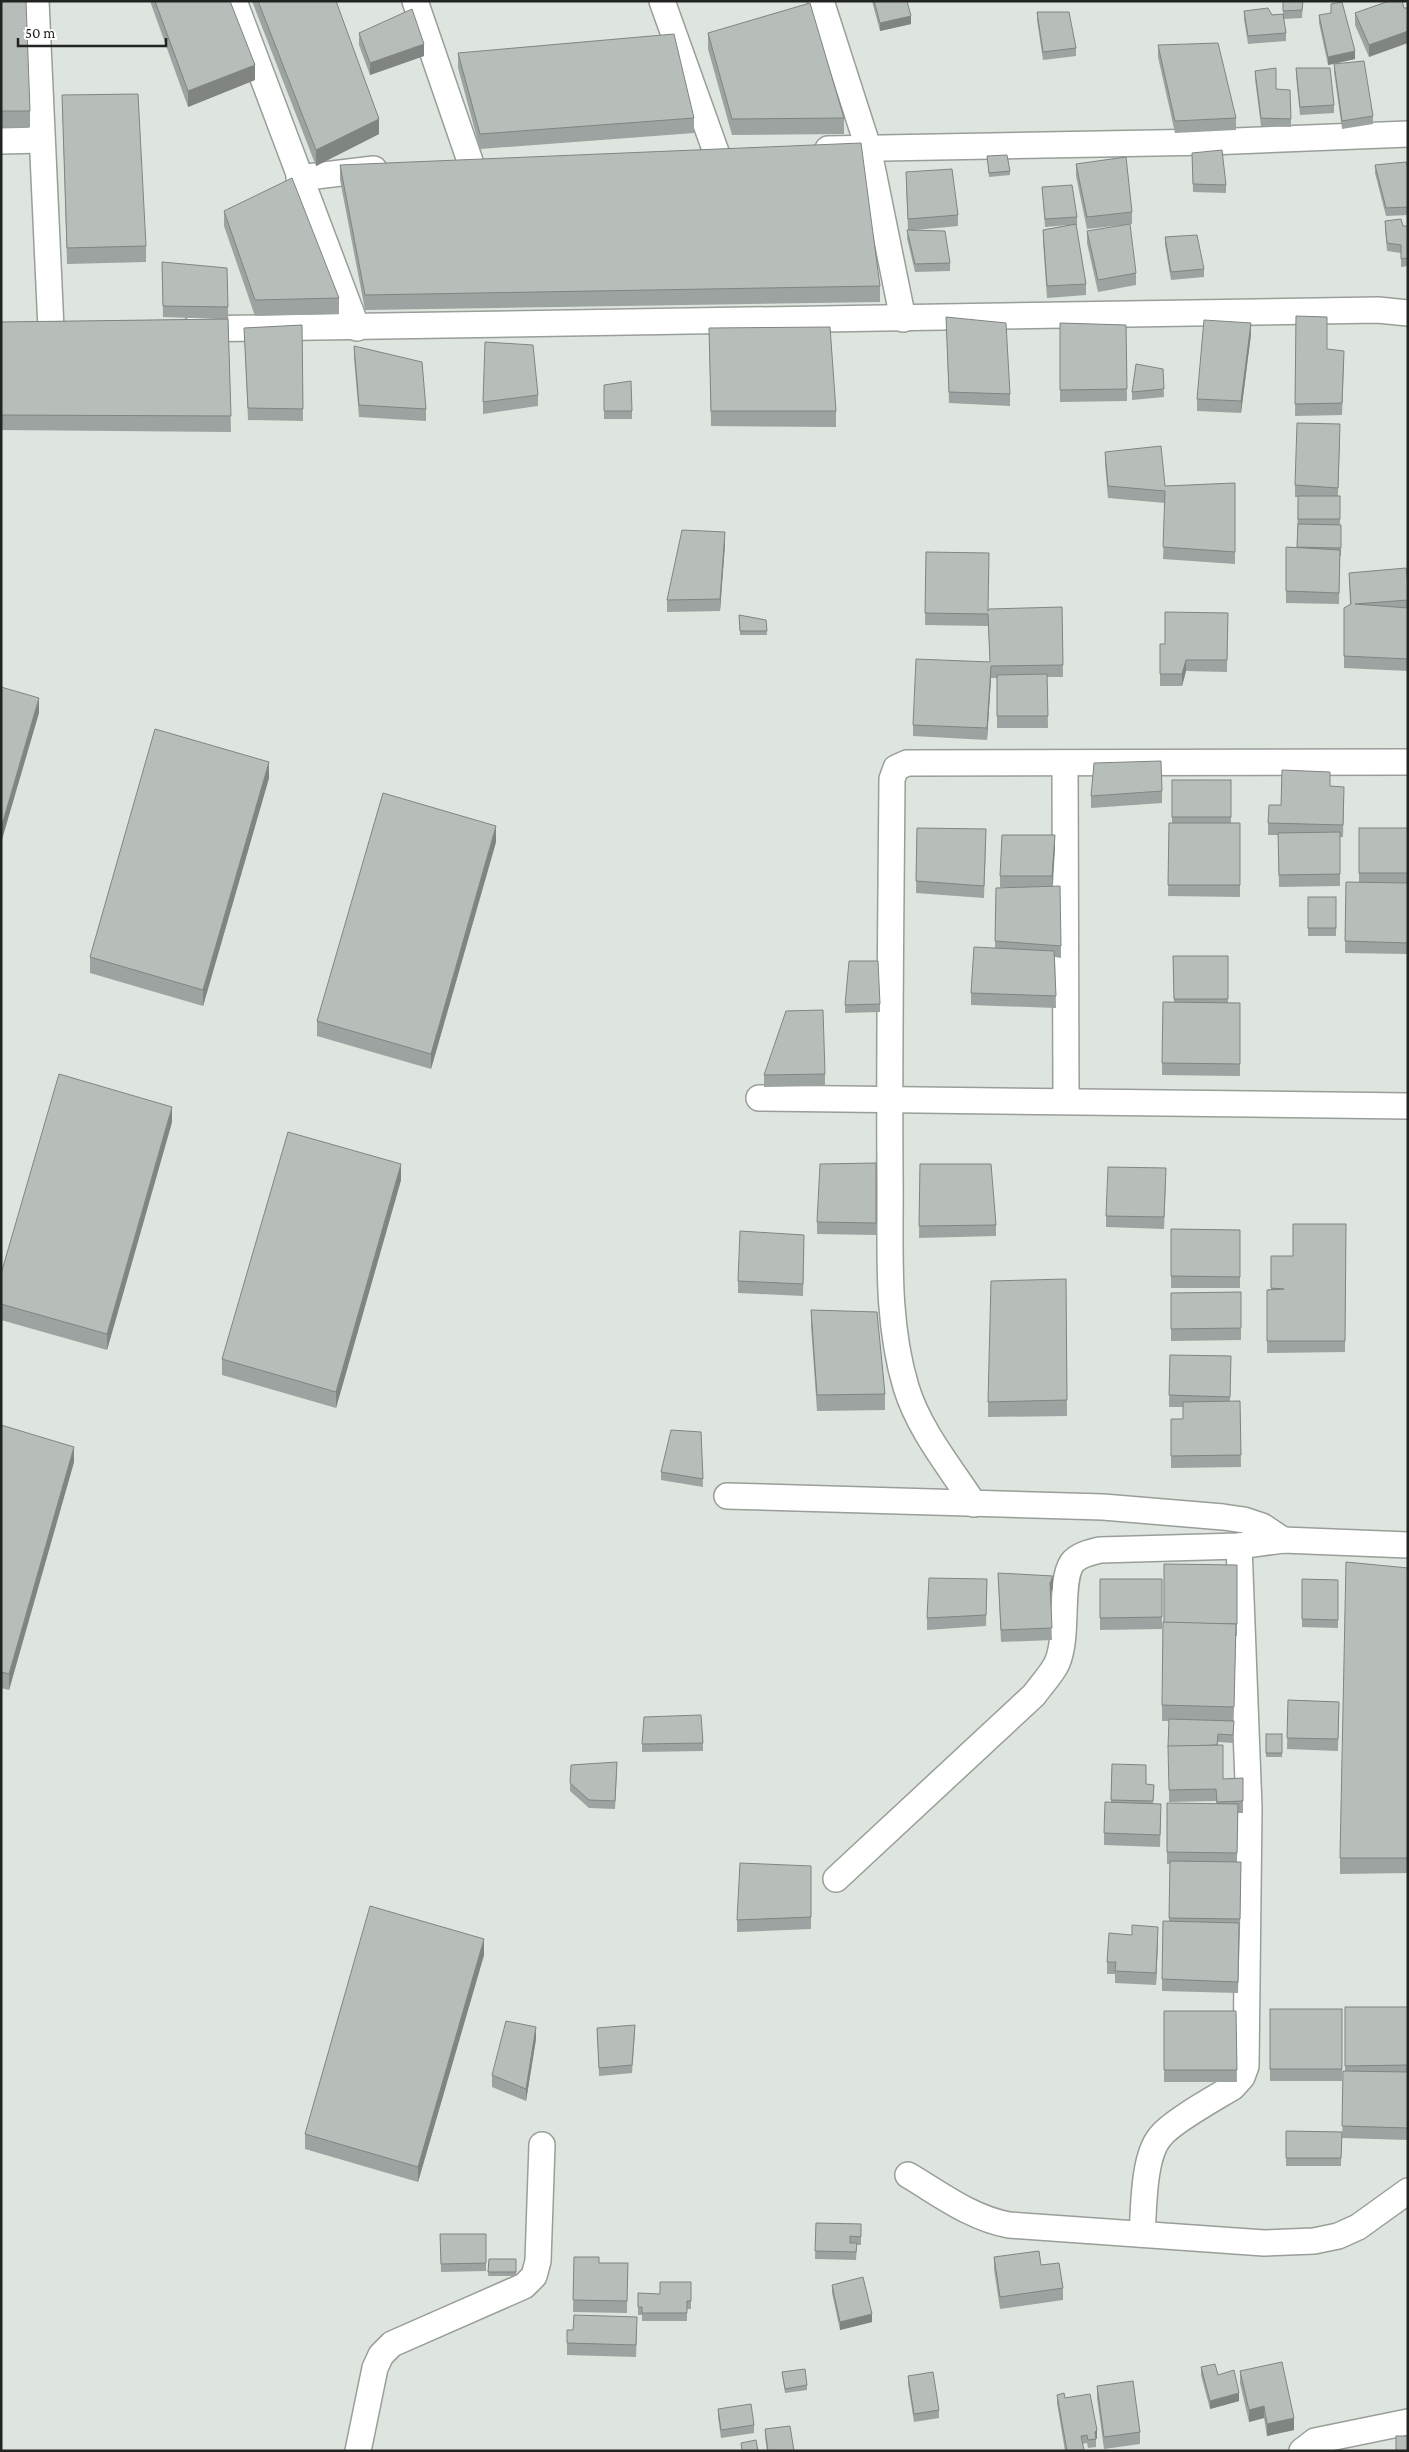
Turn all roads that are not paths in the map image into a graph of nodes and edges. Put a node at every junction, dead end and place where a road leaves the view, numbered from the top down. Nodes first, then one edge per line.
1 (36, 1) edge
2 (234, 1) edge
3 (415, 1) edge
4 (662, 1) edge
5 (821, 1) edge
6 (1408, 134) edge
7 (42, 140) junction
8 (1, 141) edge
9 (868, 147) junction
10 (801, 150) edge
11 (716, 152) edge
12 (443, 162) edge
13 (401, 165) edge
14 (300, 178) junction
15 (1408, 313) edge
16 (903, 319) junction
17 (357, 328) junction
18 (170, 329) edge
19 (26, 330) edge
20 (1408, 762) edge
21 (1065, 763) junction
22 (759, 1098) dead end
23 (889, 1101) junction
24 (1066, 1102) junction
25 (1408, 1106) edge
26 (727, 1496) dead end
27 (974, 1504) junction
28 (1283, 1540) junction
29 (1408, 1545) edge
30 (1239, 1546) junction
31 (836, 1879) dead end
32 (542, 2145) dead end
33 (908, 2175) dead end
34 (1408, 2191) edge
35 (1142, 2234) junction
36 (1408, 2422) edge
37 (358, 2451) edge
38 (1302, 2451) edge

1 - 7 street
2 - 14 street
3 - 12 street
4 - 11 street
5 - 9 street
6 - 9 street
7 - 8 street
7 - 19 street
9 - 10 street
9 - 16 street
13 - 14 street
14 - 17 street
15 - 16 street
16 - 17 street
17 - 18 street
20 - 21 street
21 - 23 street
21 - 24 street
22 - 23 street
23 - 24 street
23 - 27 street
24 - 25 street
26 - 27 street
27 - 28 street
28 - 29 street
28 - 30 street
30 - 31 street
30 - 35 street
32 - 37 street
33 - 35 street
34 - 35 street
36 - 38 street

